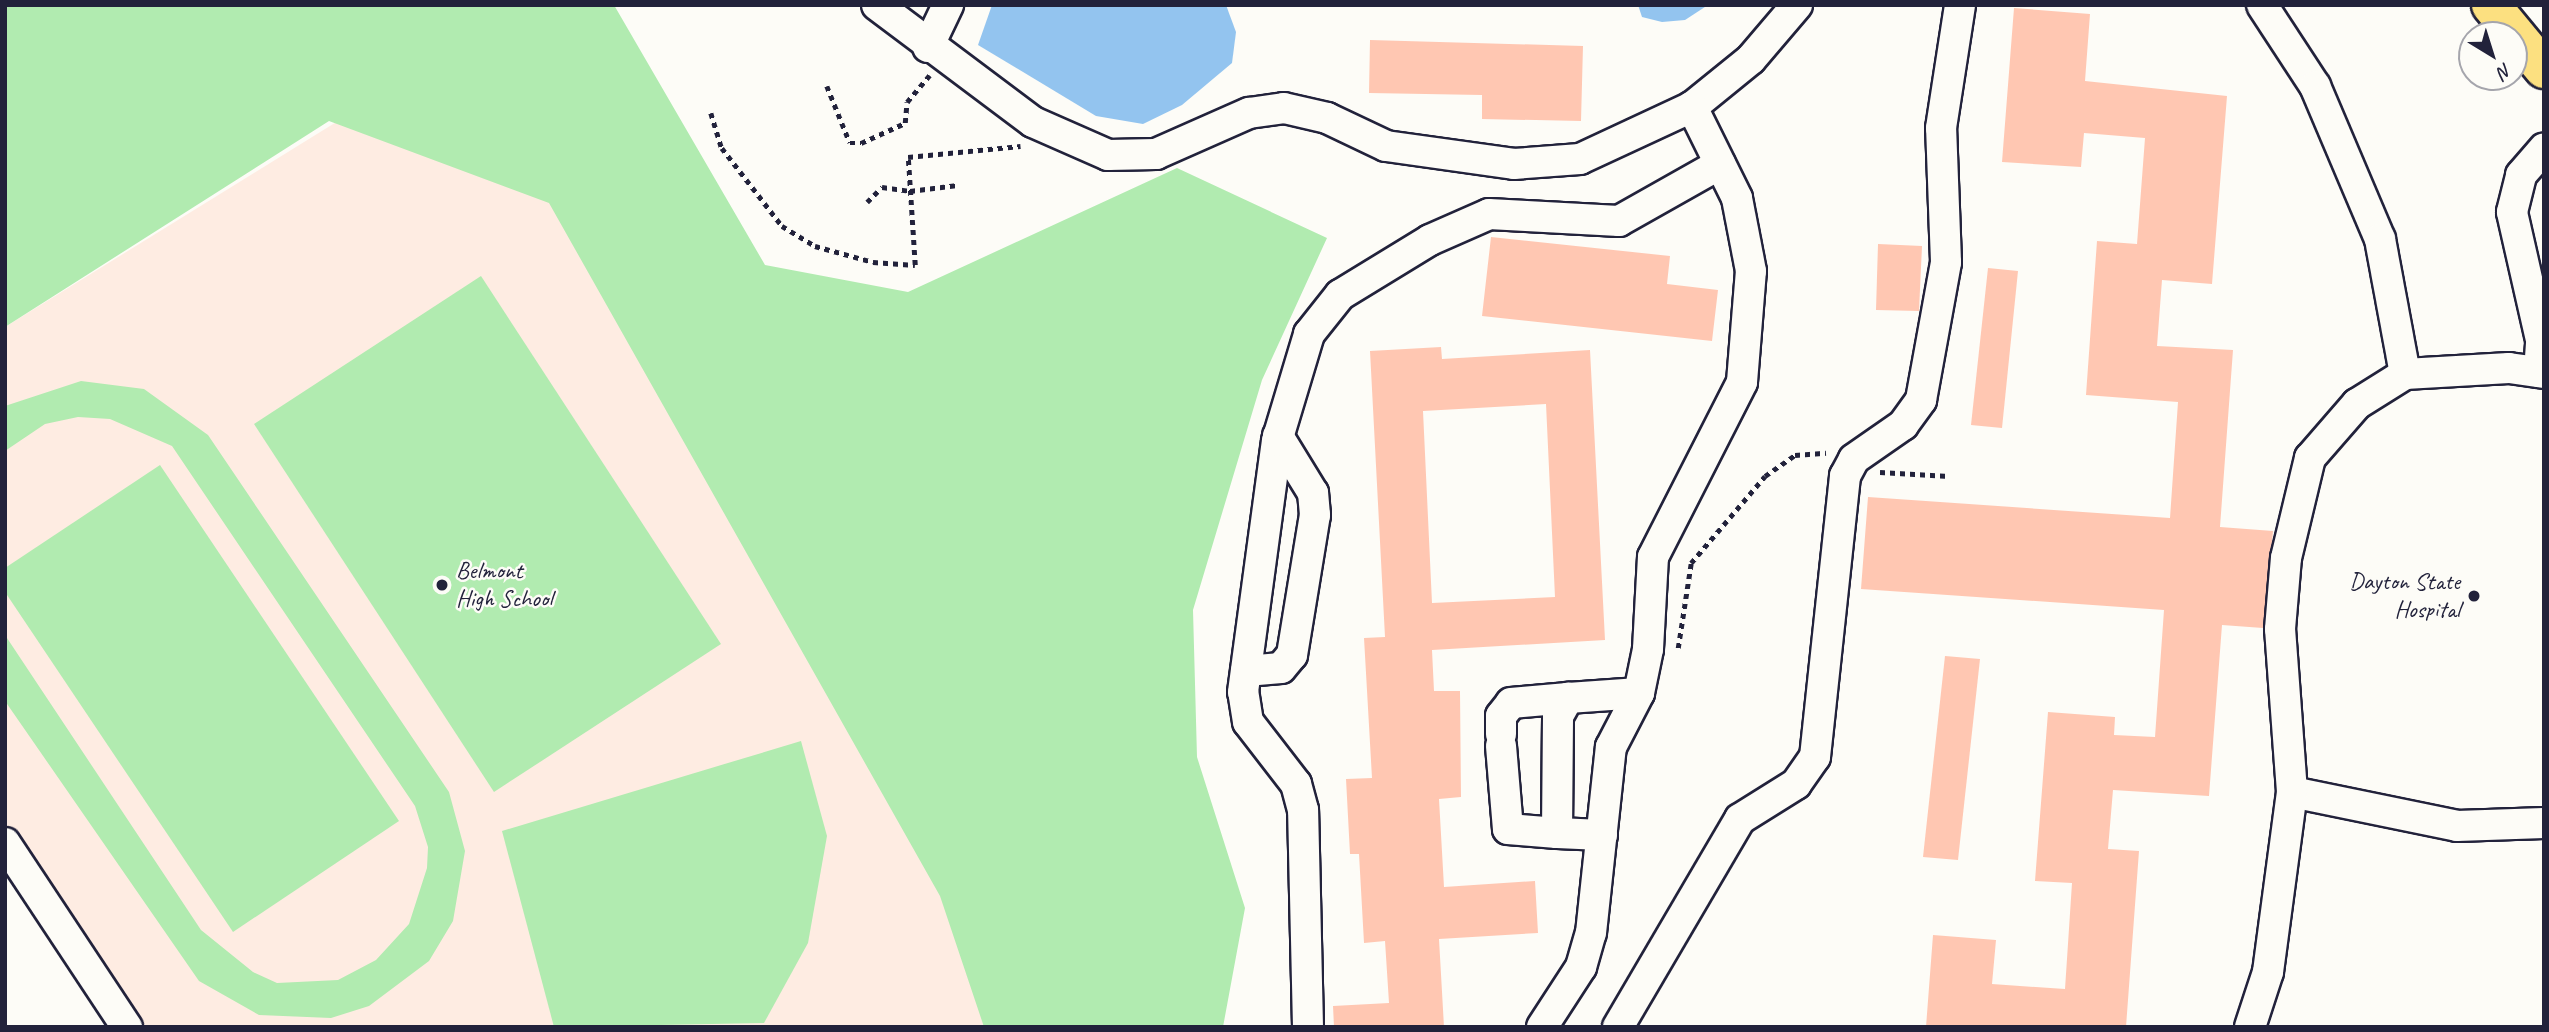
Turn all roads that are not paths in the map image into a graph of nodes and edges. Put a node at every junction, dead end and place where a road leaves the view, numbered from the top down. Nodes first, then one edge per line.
1 (877, 5) edge
2 (947, 5) edge
3 (1797, 5) edge
4 (1960, 5) edge
5 (2262, 5) edge
6 (2491, 5) edge
7 (936, 53) junction
8 (2544, 69) edge
9 (1692, 107) junction
10 (2544, 149) edge
11 (1720, 164) junction
12 (2542, 373) edge
13 (2405, 374) junction
14 (1278, 436) junction
15 (1246, 671) junction
16 (1639, 693) junction
17 (1568, 698) junction
18 (2292, 792) junction
19 (2544, 823) edge
20 (1557, 833) junction
21 (1602, 835) junction
22 (5, 843) edge
23 (127, 1027) edge
24 (1308, 1027) edge
25 (1542, 1027) edge
26 (1618, 1027) edge
27 (2250, 1027) edge

1 - 7 street
2 - 7 street
3 - 9 street
4 - 26 street
5 - 13 street
6 - 8 main road
7 - 9 street
9 - 11 street
10 - 12 street
11 - 14 street
11 - 16 street
12 - 13 street
13 - 18 street
14 - 15 street
14 - 15 street
15 - 24 street
16 - 17 street
16 - 21 street
17 - 20 street
17 - 20 street
18 - 19 street
18 - 27 street
20 - 21 street
21 - 25 street
22 - 23 street

